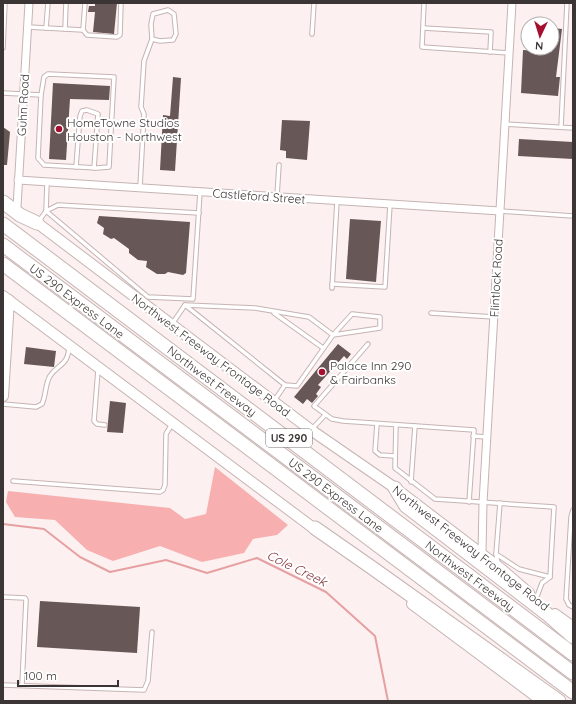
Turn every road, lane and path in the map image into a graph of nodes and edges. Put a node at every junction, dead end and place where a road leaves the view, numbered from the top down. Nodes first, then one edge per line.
1 (6, 3) edge
2 (29, 3) edge
3 (48, 3) edge
4 (66, 3) edge
5 (85, 3) edge
6 (121, 3) edge
7 (314, 3) edge
8 (424, 3) edge
9 (512, 3) edge
10 (567, 3) edge
11 (28, 26) junction
12 (46, 28) junction
13 (423, 28) junction
14 (65, 29) junction
15 (83, 30) junction
16 (312, 34) dead end
17 (152, 38) junction
18 (3, 48) edge
19 (490, 52) junction
20 (509, 53) junction
21 (3, 93) edge
22 (24, 94) junction
23 (41, 95) junction
24 (505, 124) junction
25 (561, 127) junction
26 (573, 128) edge
27 (279, 165) dead end
28 (76, 167) junction
29 (94, 168) junction
30 (18, 180) junction
31 (47, 182) junction
32 (140, 188) junction
33 (200, 192) junction
34 (3, 196) edge
35 (276, 197) junction
36 (337, 201) junction
37 (3, 202) edge
38 (390, 204) junction
39 (17, 207) junction
40 (46, 211) junction
41 (500, 211) junction
42 (199, 213) junction
43 (573, 216) edge
44 (3, 224) edge
45 (37, 224) junction
46 (3, 245) edge
47 (3, 264) edge
48 (332, 284) junction
49 (332, 288) dead end
50 (6, 298) edge
51 (144, 299) junction
52 (185, 305) junction
53 (274, 312) junction
54 (431, 313) dead end
55 (494, 317) junction
56 (171, 325) junction
57 (332, 335) junction
58 (368, 344) dead end
59 (69, 345) junction
60 (324, 348) junction
61 (98, 367) junction
62 (285, 385) junction
63 (3, 396) edge
64 (274, 402) junction
65 (3, 404) edge
66 (325, 415) junction
67 (173, 422) junction
68 (377, 424) junction
69 (105, 425) dead end
70 (396, 425) junction
71 (415, 426) junction
72 (311, 430) junction
73 (473, 436) junction
74 (486, 437) junction
75 (394, 456) junction
76 (13, 481) dead end
77 (411, 482) junction
78 (395, 488) junction
79 (469, 502) junction
80 (483, 503) junction
81 (500, 503) junction
82 (573, 510) edge
83 (314, 528) junction
84 (482, 553) junction
85 (496, 554) junction
86 (500, 568) junction
87 (550, 577) junction
88 (3, 597) edge
89 (536, 599) junction
90 (573, 607) edge
91 (573, 627) edge
92 (152, 632) dead end
93 (573, 637) edge
94 (573, 654) edge
95 (573, 673) edge
96 (3, 685) edge
97 (22, 685) junction
98 (573, 692) edge
99 (542, 701) edge
100 (559, 701) edge

1 - 18 lane
2 - 11 street, Guhn Road
3 - 12 lane
4 - 14 lane
5 - 15 lane
6 - 15 lane
7 - 16 lane
8 - 13 lane
9 - 20 street, Flintlock Road
10 - 25 lane
11 - 12 lane
11 - 22 street, Guhn Road
12 - 14 lane
13 - 19 lane
13 - 19 lane
14 - 15 lane
17 - 17 lane
17 - 32 lane
19 - 20 lane
20 - 24 street, Flintlock Road
21 - 22 lane
22 - 23 lane
22 - 30 street, Guhn Road
23 - 28 lane
23 - 29 lane
24 - 25 lane
24 - 41 street, Flintlock Road
25 - 26 lane
27 - 35 lane
28 - 29 lane
28 - 29 lane
30 - 31 street, Castleford Street
30 - 39 street, Guhn Road
31 - 32 street, Castleford Street
31 - 40 lane
32 - 33 street, Castleford Street
33 - 35 street, Castleford Street
33 - 42 lane
34 - 39 main road, Northwest Freeway Frontage Road
35 - 36 street, Castleford Street
36 - 38 street, Castleford Street
36 - 48 lane
37 - 45 highway
38 - 41 street, Castleford Street
38 - 48 lane
39 - 45 main road, Northwest Freeway Frontage Road
40 - 42 lane
40 - 45 lane
40 - 51 lane
41 - 43 lane
41 - 55 street, Flintlock Road
42 - 51 lane
44 - 94 highway, Northwest Freeway / US 290
45 - 51 main road, Northwest Freeway Frontage Road
46 - 95 highway, US 290 Express Lane
47 - 98 highway, US 290
48 - 49 lane
50 - 59 main road
50 - 63 main road
51 - 56 main road, Northwest Freeway Frontage Road
52 - 53 lane
52 - 56 lane
52 - 62 lane
53 - 57 lane
53 - 60 lane
54 - 55 lane
55 - 74 street, Flintlock Road
56 - 64 main road, Northwest Freeway Frontage Road
57 - 57 lane
57 - 60 lane
58 - 66 lane
59 - 61 main road
59 - 65 lane
60 - 62 lane
61 - 67 main road
61 - 69 lane
62 - 64 lane
64 - 72 main road, Northwest Freeway Frontage Road
66 - 68 lane
66 - 72 lane
67 - 76 lane
67 - 83 main road
68 - 70 lane
68 - 75 lane
70 - 71 lane
70 - 75 lane
71 - 73 lane
71 - 77 lane
72 - 78 main road, Northwest Freeway Frontage Road
73 - 74 lane
73 - 79 lane
74 - 80 street, Flintlock Road
75 - 77 lane
77 - 79 lane
78 - 84 main road, Northwest Freeway Frontage Road
78 - 93 highway
79 - 80 lane
80 - 81 lane
80 - 84 street, Flintlock Road
81 - 85 lane
81 - 87 lane
82 - 90 lane
83 - 99 main road
83 - 100 highway
84 - 86 main road, Northwest Freeway Frontage Road
85 - 86 lane
85 - 87 lane
86 - 89 main road, Northwest Freeway Frontage Road
87 - 89 lane
88 - 97 lane
89 - 91 main road, Northwest Freeway Frontage Road
92 - 97 lane
96 - 97 lane

